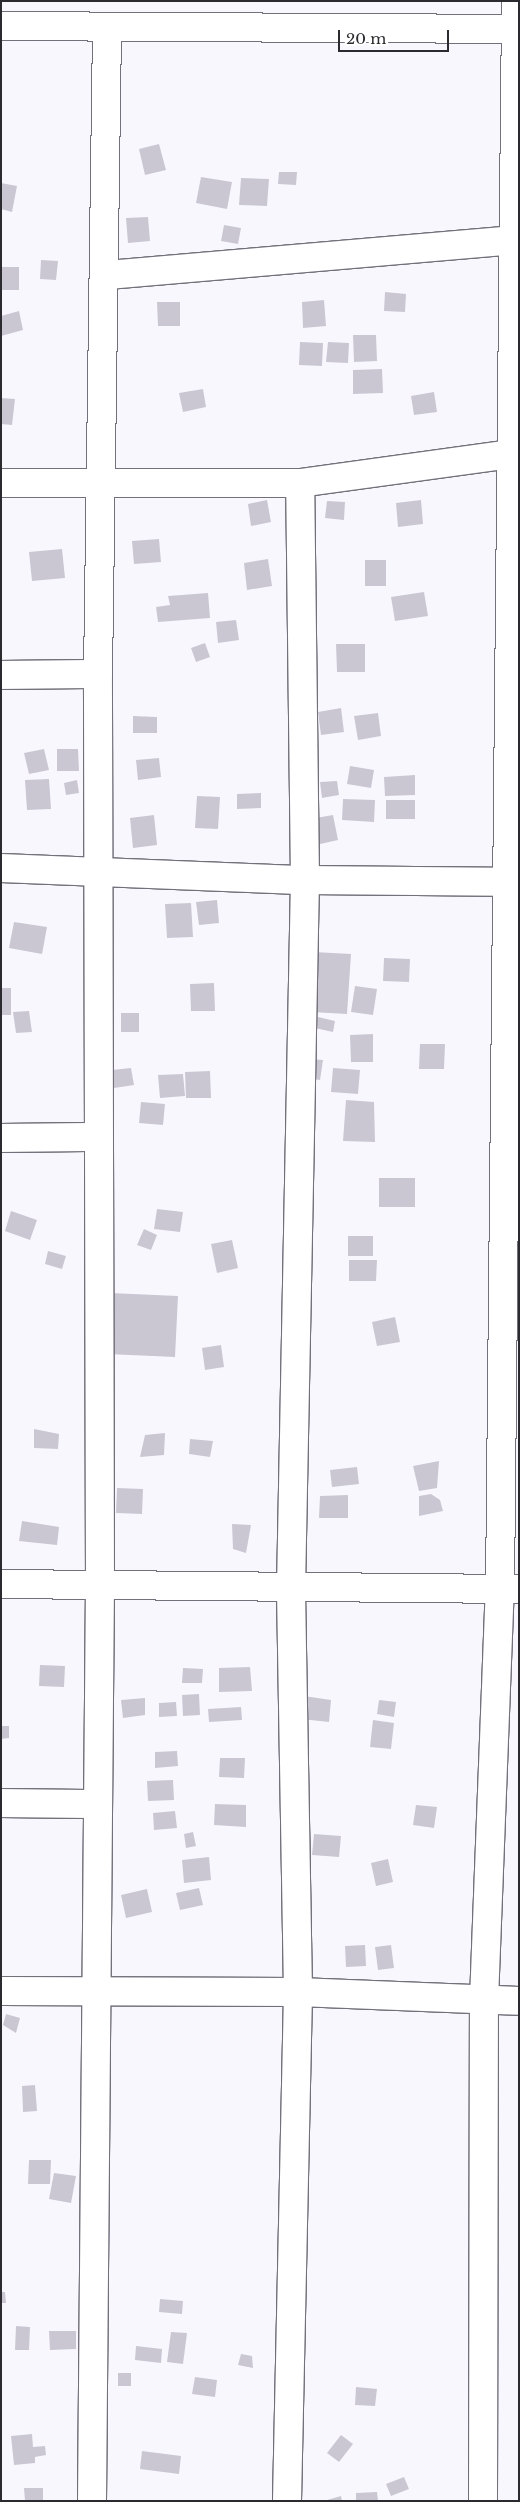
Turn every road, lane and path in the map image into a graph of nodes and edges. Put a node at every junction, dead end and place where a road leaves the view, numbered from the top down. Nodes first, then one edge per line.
1 (516, 1) edge
2 (1, 26) edge
3 (108, 27) junction
4 (517, 29) edge
5 (516, 240) edge
6 (107, 275) junction
7 (515, 453) edge
8 (1, 483) edge
9 (100, 483) junction
10 (300, 483) junction
11 (98, 674) junction
12 (1, 675) edge
13 (1, 868) edge
14 (98, 869) junction
15 (304, 880) junction
16 (512, 882) edge
17 (96, 1137) junction
18 (1, 1138) edge
19 (1, 1584) edge
20 (100, 1584) junction
21 (291, 1589) junction
22 (509, 1589) edge
23 (1, 1803) edge
24 (97, 1804) junction
25 (96, 1990) junction
26 (1, 1991) edge
27 (298, 1992) junction
28 (484, 2000) junction
29 (519, 2001) edge
30 (92, 2501) edge
31 (287, 2501) edge
32 (483, 2501) edge

1 - 4 street
2 - 3 street
3 - 4 street
3 - 6 street
4 - 5 street
5 - 6 street
5 - 7 street
6 - 9 street
7 - 10 street
7 - 16 street
8 - 9 street
9 - 10 street
9 - 11 street
10 - 15 street
11 - 12 street
11 - 14 street
13 - 14 street
14 - 15 street
14 - 17 street
15 - 16 street
15 - 21 street
16 - 22 street
17 - 18 street
17 - 20 street
19 - 20 street
20 - 21 street
20 - 24 street
21 - 22 street
21 - 27 street
22 - 28 street
23 - 24 street
24 - 25 street
25 - 26 street
25 - 27 street
25 - 30 street
27 - 28 street
27 - 31 street
28 - 29 street
28 - 32 street

